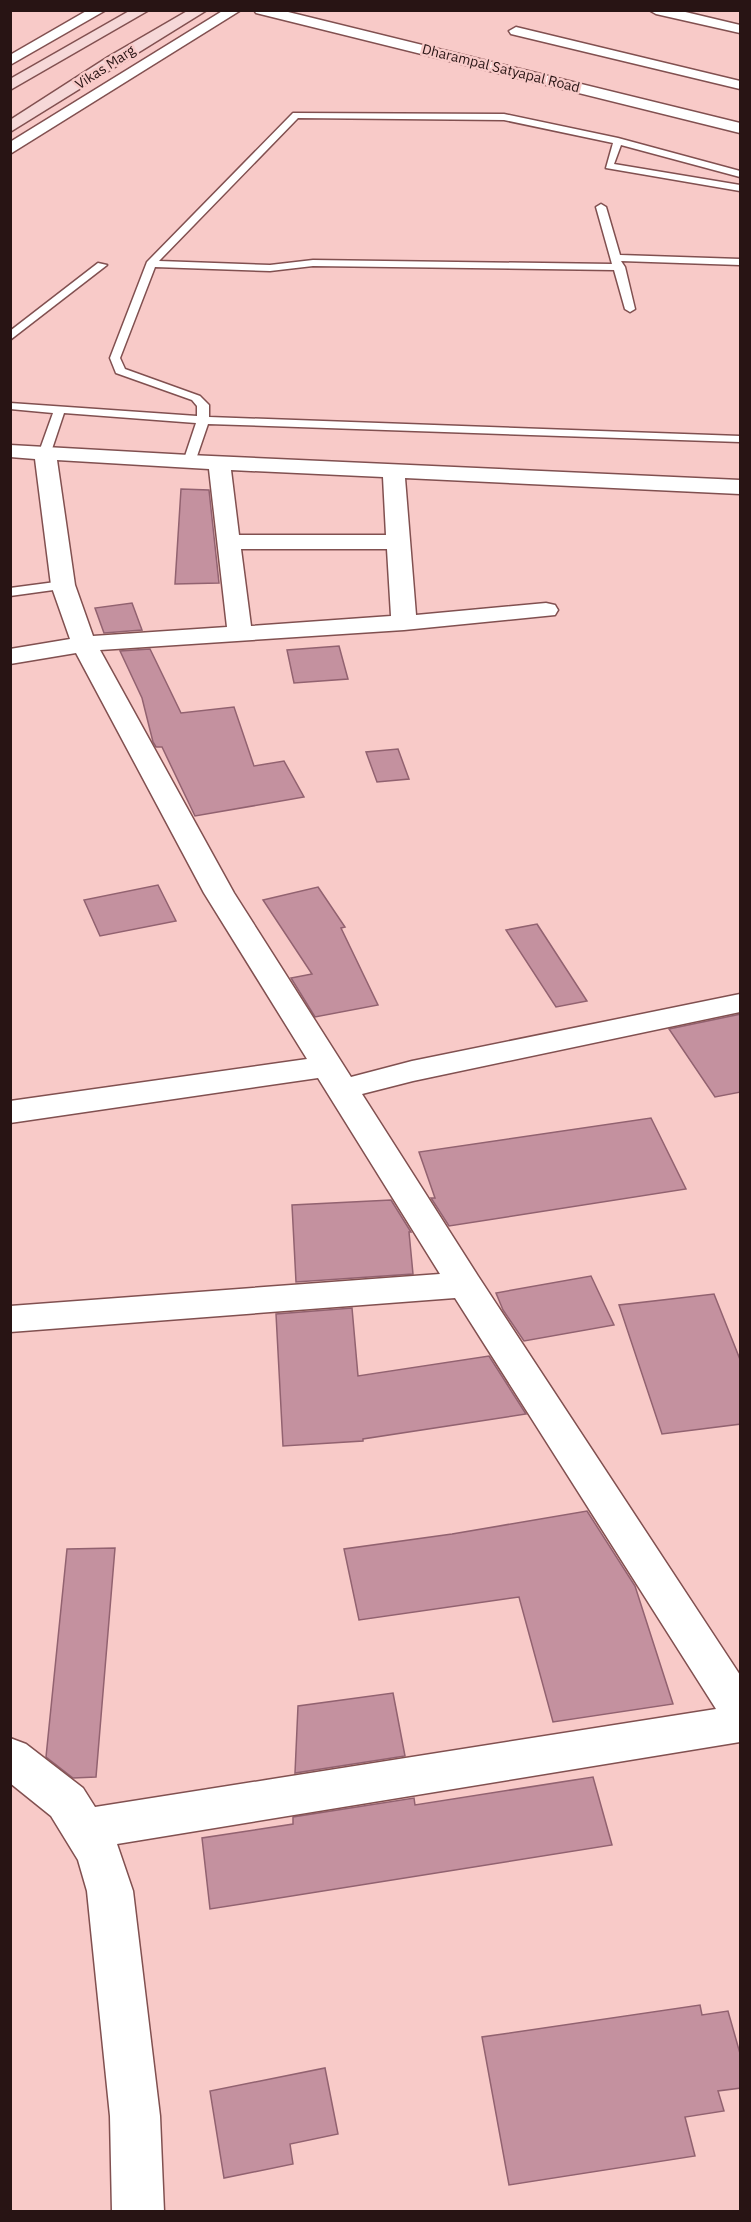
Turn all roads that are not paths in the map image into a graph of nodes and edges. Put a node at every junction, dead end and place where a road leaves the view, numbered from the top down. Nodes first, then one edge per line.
1 (99, 10) edge
2 (142, 10) edge
3 (200, 10) edge
4 (234, 10) edge
5 (261, 10) edge
6 (293, 10) edge
7 (656, 10) edge
8 (739, 28) edge
9 (516, 31) dead end
10 (10, 60) edge
11 (741, 85) edge
12 (10, 86) edge
13 (29, 115) junction
14 (10, 116) edge
15 (741, 119) edge
16 (10, 127) edge
17 (741, 128) edge
18 (618, 141) junction
19 (10, 149) edge
20 (741, 174) edge
21 (741, 188) edge
22 (601, 207) dead end
23 (619, 262) junction
24 (741, 262) edge
25 (151, 264) junction
26 (102, 265) dead end
27 (630, 309) dead end
28 (10, 337) edge
29 (10, 406) edge
30 (60, 410) junction
31 (203, 420) junction
32 (741, 439) edge
33 (10, 451) edge
34 (45, 452) junction
35 (189, 462) junction
36 (219, 463) junction
37 (393, 470) junction
38 (741, 487) edge
39 (229, 542) junction
40 (397, 542) junction
41 (63, 585) junction
42 (10, 592) edge
43 (546, 610) dead end
44 (404, 622) junction
45 (240, 632) junction
46 (84, 644) junction
47 (10, 657) edge
48 (741, 1003) edge
49 (335, 1077) junction
50 (10, 1112) edge
51 (465, 1285) junction
52 (10, 1319) edge
53 (741, 1710) edge
54 (741, 1724) edge
55 (10, 1757) edge
56 (86, 1829) junction
57 (138, 2211) edge

1 - 10 street
2 - 12 main road, Vikas Marg
3 - 13 main road, Vikas Marg
4 - 19 street
5 - 17 street, Dharampal Satyapal Road
6 - 15 street, Dharampal Satyapal Road
7 - 8 street
9 - 11 street
13 - 14 main road
13 - 16 main road, Vikas Marg
18 - 20 lane
18 - 21 lane
18 - 25 lane
22 - 23 lane
23 - 24 lane
23 - 25 lane
23 - 27 lane
25 - 31 lane
26 - 28 lane
29 - 30 lane
30 - 31 lane
30 - 34 lane
31 - 32 lane
31 - 35 lane
33 - 34 street
34 - 35 street
34 - 41 street
35 - 36 street
36 - 37 street
36 - 39 street
37 - 38 street
37 - 40 street
39 - 40 street
39 - 45 street
40 - 44 street
41 - 42 lane
41 - 46 street
43 - 44 street
44 - 45 street
45 - 46 street
46 - 47 street
46 - 49 street
48 - 49 street
49 - 50 street
49 - 51 street
51 - 52 street
51 - 53 street
54 - 56 street
55 - 56 street
56 - 57 street

